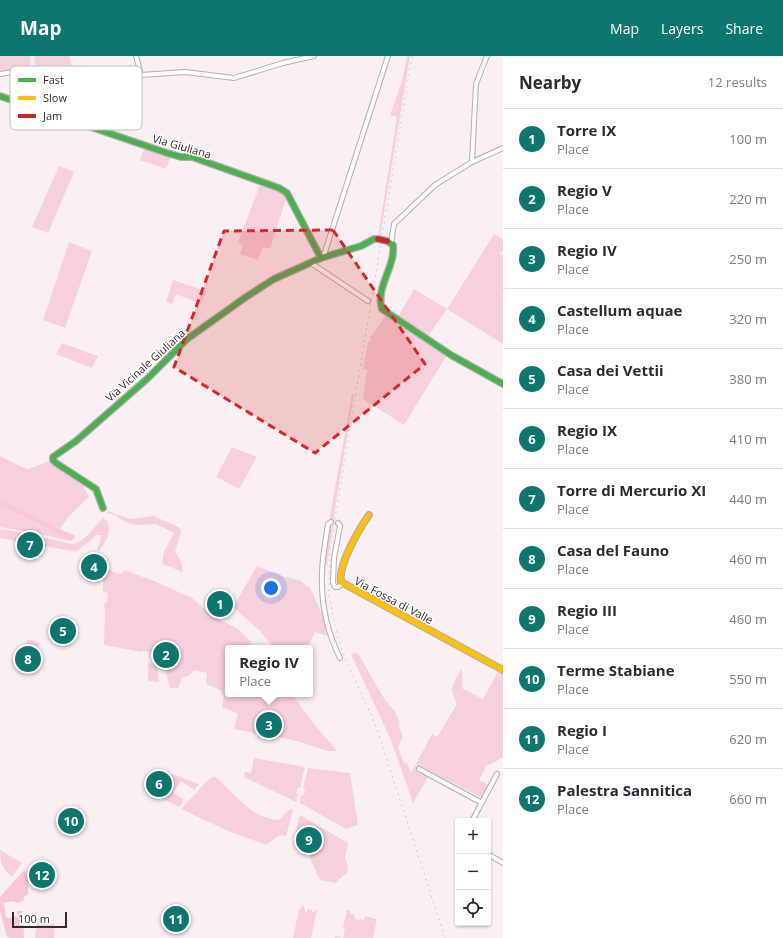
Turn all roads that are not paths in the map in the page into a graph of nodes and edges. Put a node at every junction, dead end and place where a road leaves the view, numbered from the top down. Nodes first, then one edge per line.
1 (136, 56) edge
2 (314, 56) edge
3 (388, 56) edge
4 (487, 56) edge
5 (139, 66) edge
6 (10, 73) edge
7 (0, 74) edge
8 (142, 75) edge
9 (0, 96) edge
10 (10, 99) edge
11 (100, 130) edge
12 (503, 148) edge
13 (472, 162) junction
14 (389, 242) junction
15 (322, 258) junction
16 (311, 263) junction
17 (368, 301) dead end
18 (503, 384) edge
19 (103, 508) dead end
20 (369, 515) dead end
21 (331, 522) dead end
22 (338, 523) dead end
23 (342, 584) junction
24 (340, 658) dead end
25 (503, 670) edge
26 (419, 769) dead end
27 (498, 774) dead end
28 (482, 803) junction
29 (474, 818) edge
30 (491, 856) edge
31 (503, 863) edge

1 - 5 street
2 - 8 street
3 - 15 street
4 - 13 street
6 - 7 street
9 - 10 street, Via Giuliana
11 - 15 street, Via Giuliana
12 - 13 street
13 - 14 street
14 - 15 street, Via Vicinale Giuliana, bridge
14 - 18 street
15 - 16 street, Via Vicinale Giuliana
16 - 17 street
16 - 19 street, Via Vicinale Giuliana
20 - 23 street, Via Fossa di Valle
21 - 24 street
22 - 23 street
23 - 25 street, Via Fossa di Valle
26 - 28 street
27 - 28 street
28 - 29 street
30 - 31 street

